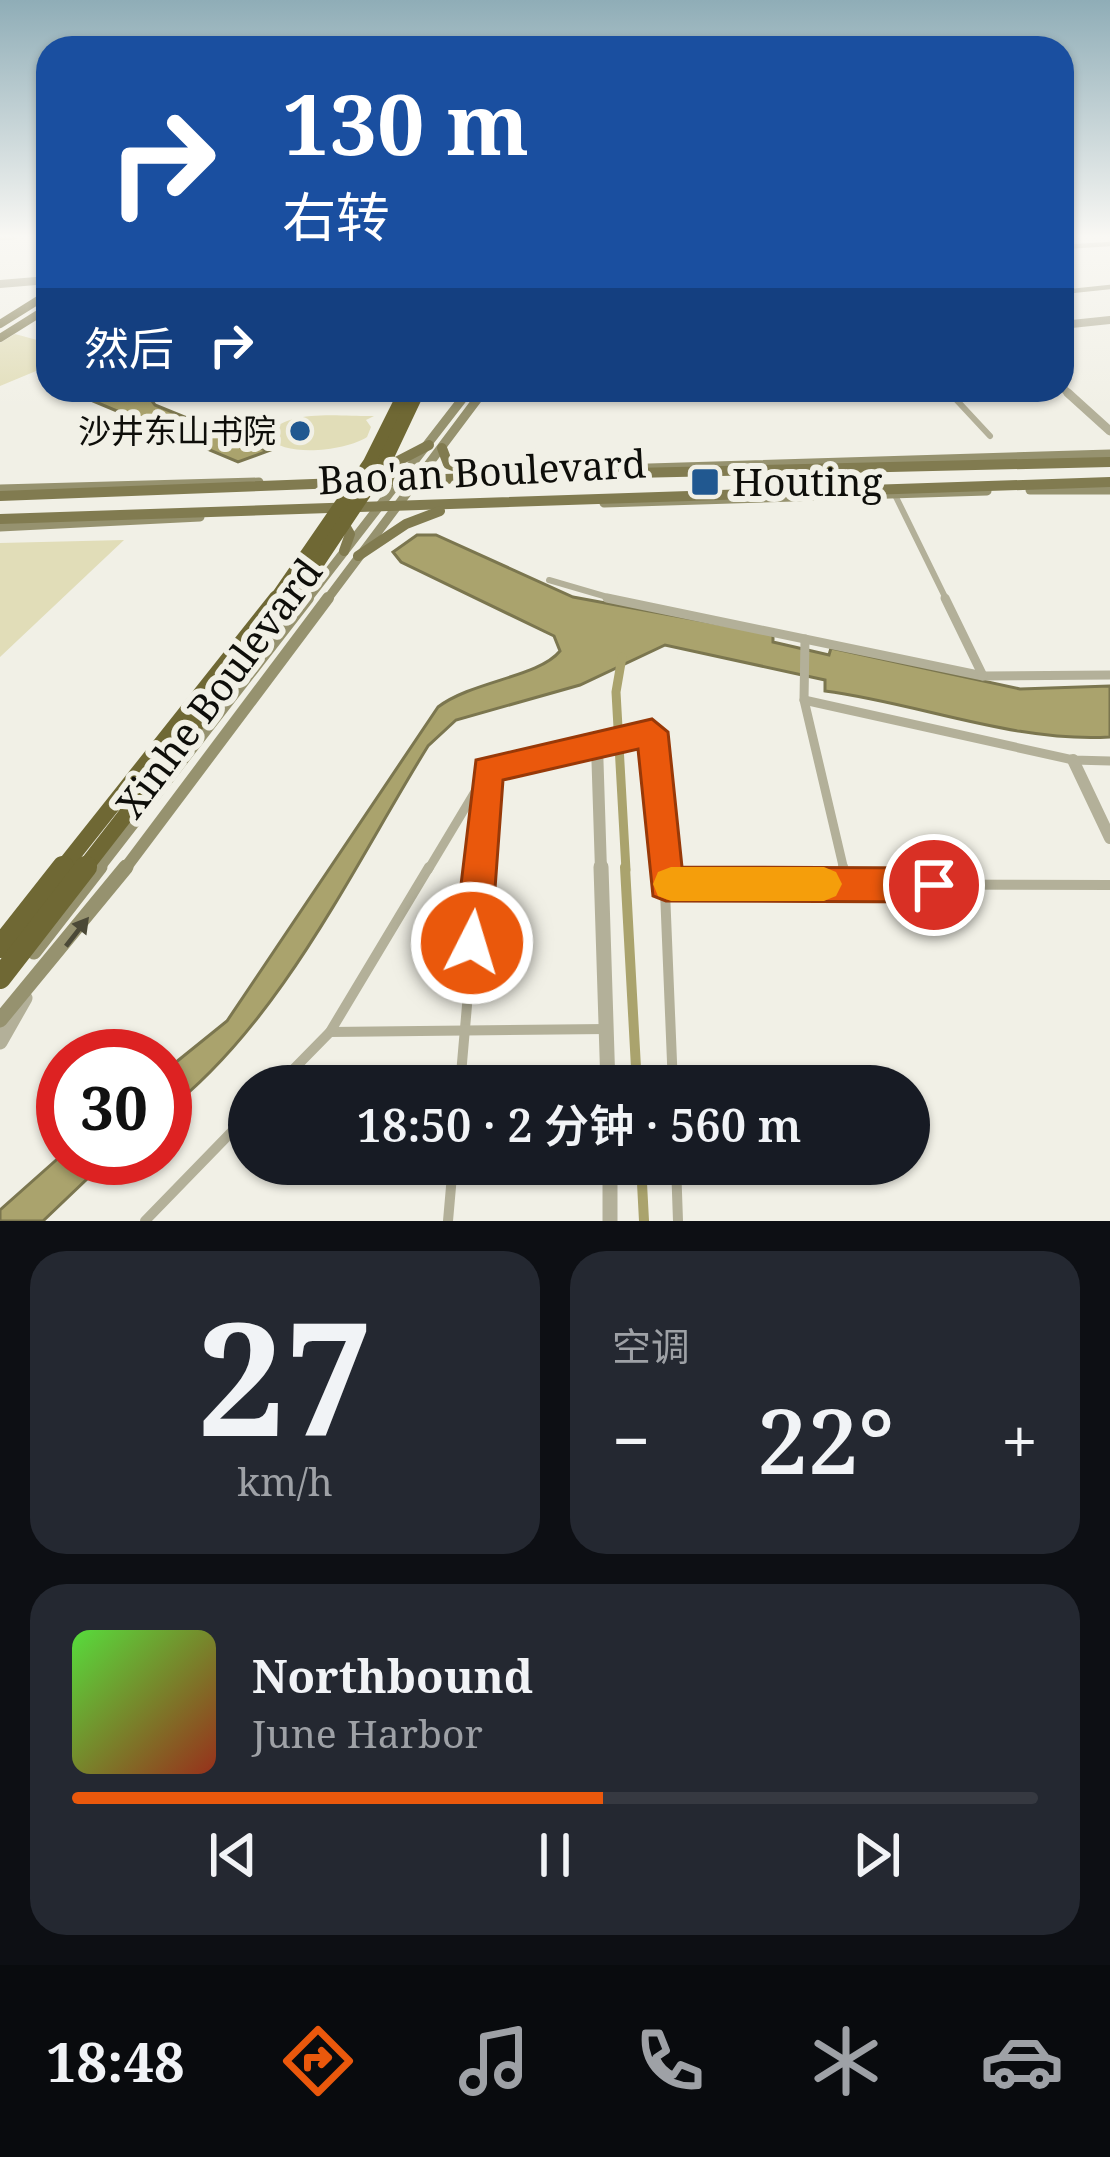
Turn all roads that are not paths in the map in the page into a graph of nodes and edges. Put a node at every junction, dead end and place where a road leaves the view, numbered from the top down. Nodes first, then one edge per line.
1 (36, 301) edge
2 (36, 316) edge
3 (1110, 320) edge
4 (0, 324) edge
5 (1074, 324) edge
6 (3, 336) edge
7 (1074, 398) edge
8 (400, 402) edge
9 (412, 402) edge
10 (462, 402) edge
11 (474, 402) edge
12 (959, 402) edge
13 (1110, 431) edge
14 (990, 436) dead end
15 (436, 447) junction
16 (965, 455) junction
17 (1110, 458) edge
18 (1045, 462) junction
19 (546, 475) junction
20 (509, 476) junction
21 (418, 480) junction
22 (400, 481) junction
23 (317, 483) junction
24 (1108, 487) edge
25 (0, 493) edge
26 (896, 495) junction
27 (529, 502) junction
28 (491, 504) junction
29 (397, 506) junction
30 (379, 507) junction
31 (316, 510) junction
32 (0, 523) edge
33 (344, 551) junction
34 (358, 556) junction
35 (549, 580) dead end
36 (805, 639) junction
37 (1110, 675) edge
38 (982, 676) junction
39 (804, 700) junction
40 (597, 746) junction
41 (1072, 760) junction
42 (1110, 761) edge
43 (488, 770) junction
44 (1110, 838) edge
45 (666, 884) junction
46 (847, 884) junction
47 (1110, 885) edge
48 (0, 947) edge
49 (2, 981) edge
50 (34, 983) junction
51 (0, 1019) edge
52 (608, 1028) junction
53 (465, 1030) junction
54 (330, 1032) junction
55 (0, 1042) edge
56 (298, 1065) edge
57 (462, 1065) edge
58 (608, 1065) edge
59 (672, 1065) edge
60 (228, 1136) edge
61 (451, 1185) edge
62 (610, 1185) edge
63 (677, 1185) edge
64 (145, 1221) edge
65 (448, 1221) edge
66 (610, 1221) edge
67 (678, 1221) edge

1 - 4 main road
2 - 6 main road
3 - 5 street
7 - 13 street
8 - 48 highway, bridge
9 - 49 highway, bridge
10 - 15 main road, Xinhe Boulevard
11 - 15 main road, Xinhe Boulevard
12 - 14 street
15 - 20 main road
15 - 21 main road, Xinhe Boulevard
15 - 22 main road, Xinhe Boulevard
15 - 23 main road
16 - 17 main road
16 - 18 main road
16 - 19 main road
17 - 18 main road, Bao'an Boulevard
18 - 19 main road, Bao'an Boulevard
19 - 20 main road, Bao'an Boulevard
20 - 21 main road, Bao'an Boulevard
21 - 22 main road, Bao'an Boulevard
21 - 29 main road, Xinhe Boulevard
22 - 23 main road, Bao'an Boulevard
22 - 30 main road, Xinhe Boulevard
23 - 25 main road, Bao'an Boulevard
24 - 26 main road
24 - 27 main road, Bao'an Boulevard
26 - 27 main road
26 - 38 street
27 - 28 main road, Bao'an Boulevard
28 - 29 main road, Bao'an Boulevard
28 - 34 main road
29 - 30 main road, Bao'an Boulevard
29 - 34 main road, Xinhe Boulevard
30 - 31 main road, Bao'an Boulevard
30 - 33 main road, Xinhe Boulevard
31 - 32 main road, Bao'an Boulevard
31 - 33 main road
33 - 49 main road, Xinhe Boulevard
50 -> 34 main road, Xinhe Boulevard
35 - 36 street
36 - 38 street
36 - 39 street
37 - 38 street
39 - 41 street
39 - 46 street
40 - 43 street
40 - 45 street
40 - 52 street
41 - 42 street
41 - 44 street
43 - 53 street
43 - 54 street
45 - 46 street
45 - 59 street
46 - 47 street
50 - 51 main road, Xinhe Boulevard
50 - 55 street
52 - 53 street
52 - 58 street
53 - 54 street
53 - 57 street
54 - 56 street
60 - 64 street
61 - 65 street
62 - 66 street
63 - 67 street

